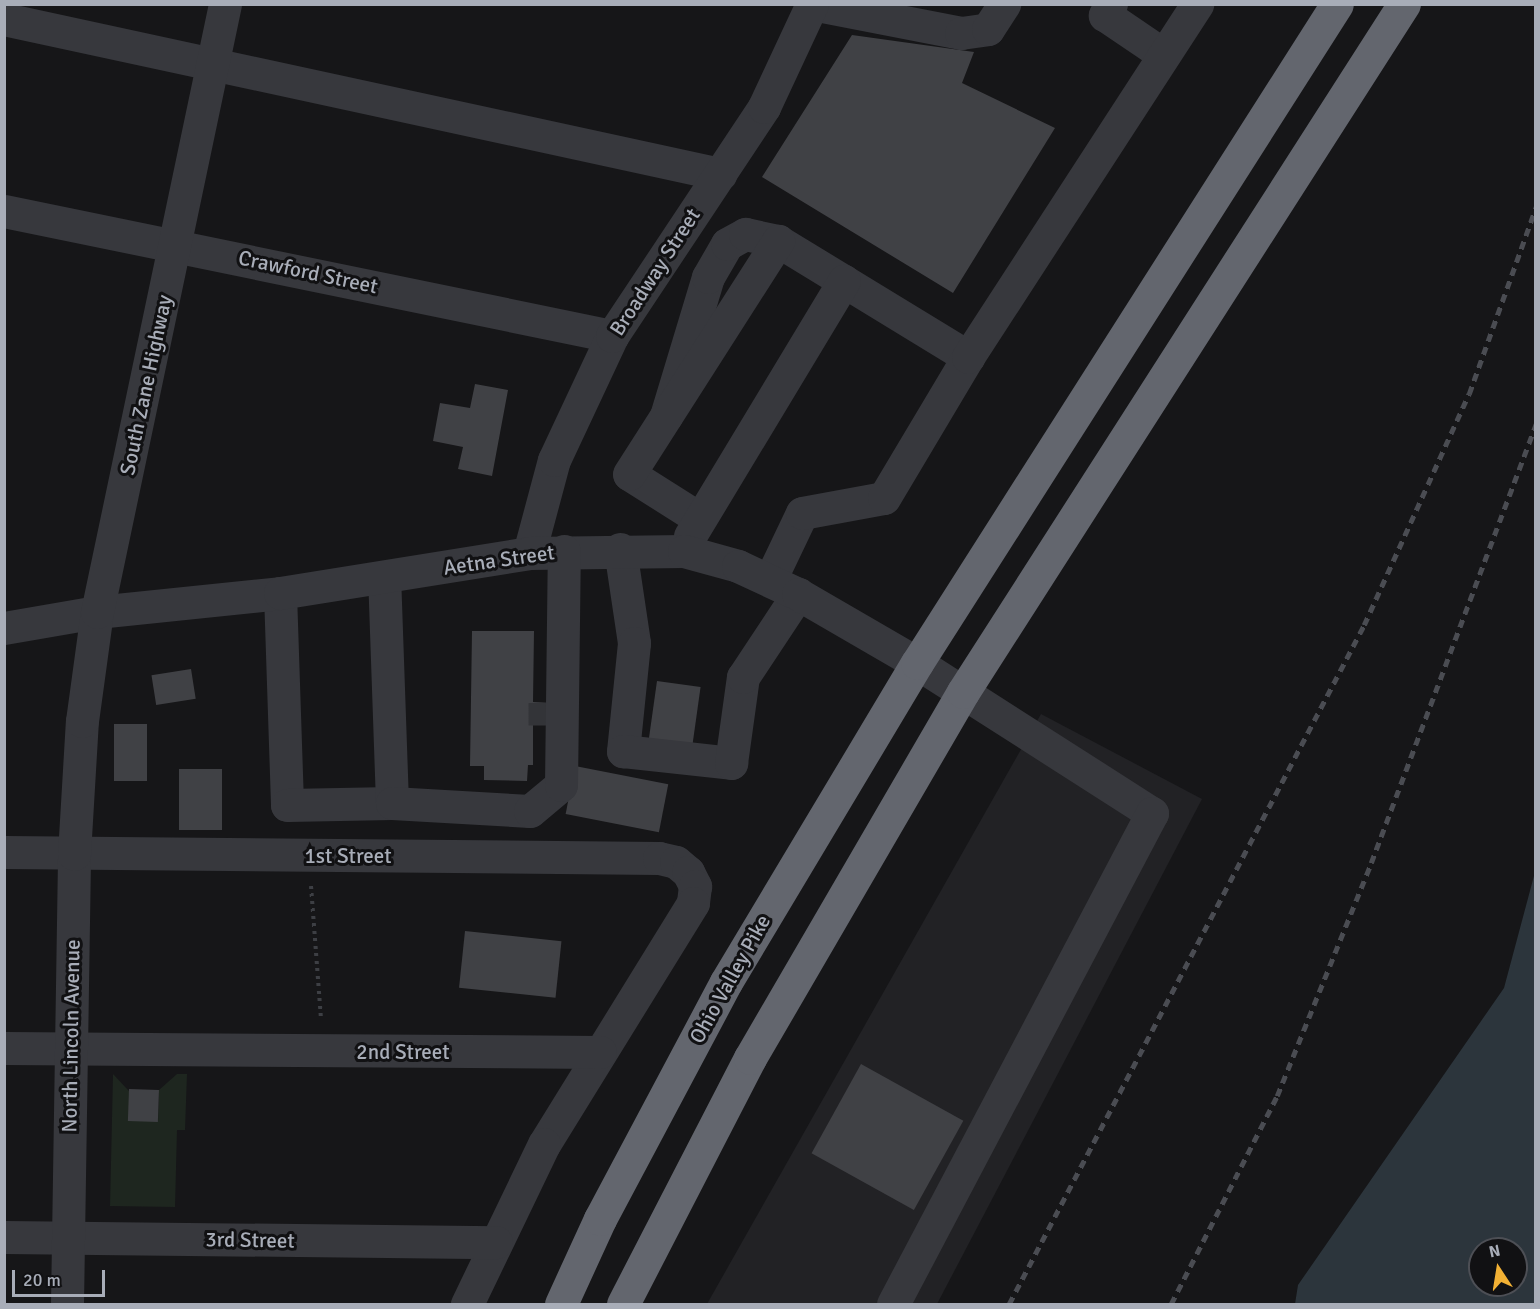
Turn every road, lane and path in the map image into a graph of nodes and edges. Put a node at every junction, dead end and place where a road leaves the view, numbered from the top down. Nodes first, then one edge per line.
1 (225, 4) edge
2 (812, 4) edge
3 (1004, 4) edge
4 (1111, 4) edge
5 (1197, 4) edge
6 (1337, 4) edge
7 (1404, 4) edge
8 (4, 19) edge
9 (1164, 55) junction
10 (212, 64) junction
11 (720, 174) junction
12 (4, 211) edge
13 (175, 244) junction
14 (844, 281) junction
15 (612, 336) junction
16 (968, 357) junction
17 (697, 517) junction
18 (620, 549) junction
19 (564, 550) junction
20 (684, 551) junction
21 (529, 553) junction
22 (384, 577) junction
23 (784, 587) junction
24 (280, 593) junction
25 (564, 593) junction
26 (97, 612) junction
27 (4, 628) edge
28 (917, 663) junction
29 (963, 692) junction
30 (81, 767) joint
31 (392, 803) junction
32 (287, 805) junction
33 (424, 805) junction
34 (4, 852) edge
35 (74, 854) junction
36 (296, 856) junction
37 (4, 1047) edge
38 (71, 1048) junction
39 (600, 1052) junction
40 (323, 1053) junction
41 (4, 1237) edge
42 (67, 1238) junction
43 (496, 1242) junction
44 (67, 1305) edge
45 (467, 1305) edge
46 (561, 1305) edge
47 (622, 1305) edge
48 (893, 1305) edge

1 - 10 street, South Zane Highway
2 - 3 street
2 - 11 street, Broadway Street
4 - 9 street
5 - 9 street
6 - 28 highway, Ohio Valley Pike
7 - 29 highway
8 - 10 street
9 - 16 street
10 - 11 street
10 - 13 street, South Zane Highway
11 - 15 street, Broadway Street
12 - 13 street, Crawford Street
13 - 15 street, Crawford Street
13 - 26 street, South Zane Highway
14 - 16 street
14 - 17 street
14 - 17 street
15 - 21 street, Broadway Street
16 - 23 street
17 - 20 street
18 - 19 street, Aetna Street
18 - 20 street, Aetna Street
18 - 23 street
19 - 21 street, Aetna Street
19 - 25 street
20 - 23 street, Aetna Street
21 - 22 street, Aetna Street
22 - 24 street, Aetna Street
22 - 31 street
23 - 28 street, Aetna Street
24 - 26 street, Aetna Street
24 - 32 street
25 - 33 street
25 - 33 street
26 - 27 street, Aetna Street
26 - 30 street, South Zane Highway
28 - 29 street, Aetna Street
28 - 46 highway, Ohio Valley Pike
29 - 47 highway
29 - 48 street, Aetna Street
30 - 35 street, North Lincoln Avenue
31 - 32 street
31 - 33 street
32 - 36 street
34 - 35 street, 1st Street
35 - 36 street, 1st Street
35 - 38 street, North Lincoln Avenue
36 - 39 street, 1st Street
36 - 40 path
37 - 38 street
38 - 40 street, 2nd Street
38 - 42 street, North Lincoln Avenue
39 - 40 street, 2nd Street
39 - 43 street
41 - 42 street, 3rd Street
42 - 43 street, 3rd Street
42 - 44 street, North Lincoln Avenue
43 - 45 street

